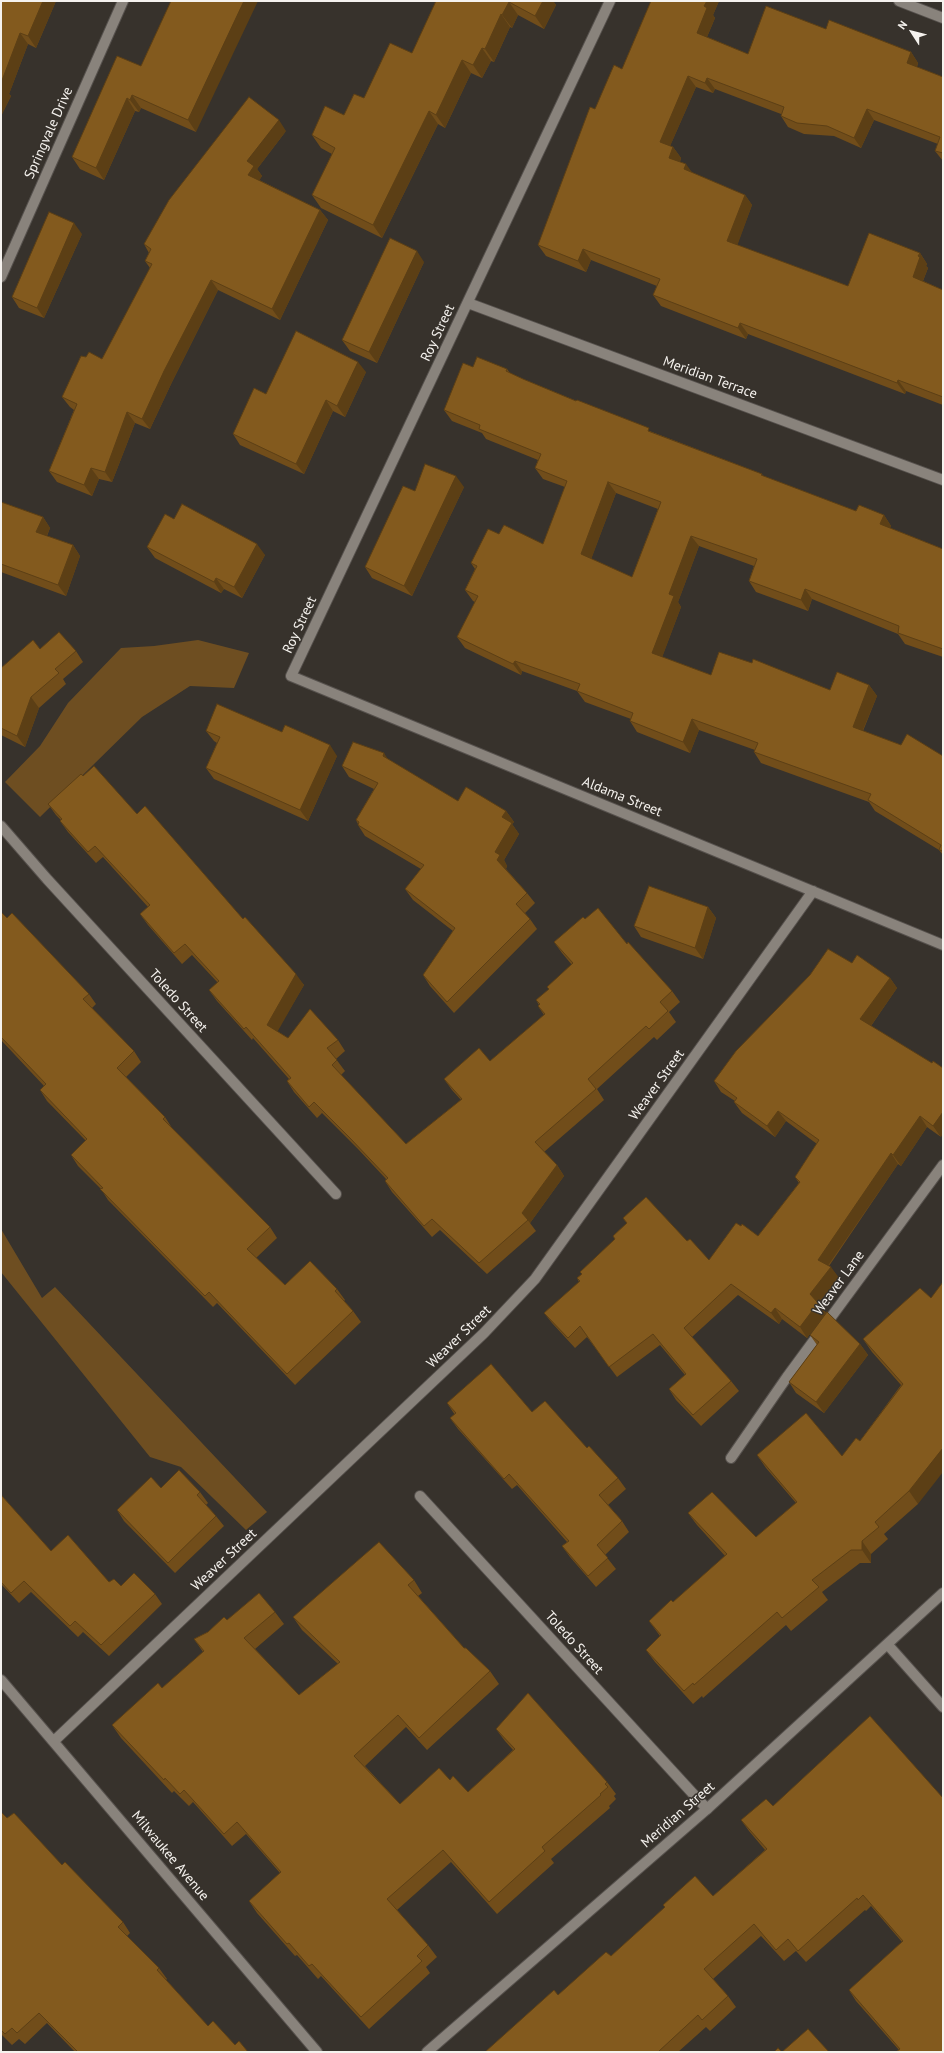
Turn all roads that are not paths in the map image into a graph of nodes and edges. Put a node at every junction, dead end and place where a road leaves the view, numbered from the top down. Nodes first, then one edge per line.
1 (124, 1) edge
2 (610, 1) edge
3 (899, 1) edge
4 (943, 18) edge
5 (1, 277) edge
6 (468, 303) junction
7 (943, 480) edge
8 (291, 676) joint
9 (1, 826) edge
10 (813, 891) junction
11 (943, 945) edge
12 (943, 1165) edge
13 (336, 1194) dead end
14 (731, 1458) dead end
15 (420, 1496) dead end
16 (943, 1594) edge
17 (888, 1645) junction
18 (1, 1680) edge
19 (943, 1707) edge
20 (54, 1741) junction
21 (707, 1810) junction
22 (317, 2052) edge
23 (427, 2052) edge

1 - 5 street, Springvale Drive
2 - 6 street, Roy Street
3 - 4 street
6 - 7 street, Meridian Terrace
6 - 8 street, Roy Street
8 - 10 street, Aldama Street
9 - 13 street, Toledo Street
10 - 11 street, Aldama Street
10 - 20 street, Weaver Street
12 - 14 street, Weaver Lane
15 - 21 street, Toledo Street
16 - 17 street, Meridian Street
17 - 19 street
17 - 21 street, Meridian Street
18 - 20 street, Milwaukee Avenue
20 - 22 street, Milwaukee Avenue
21 - 23 street, Meridian Street

